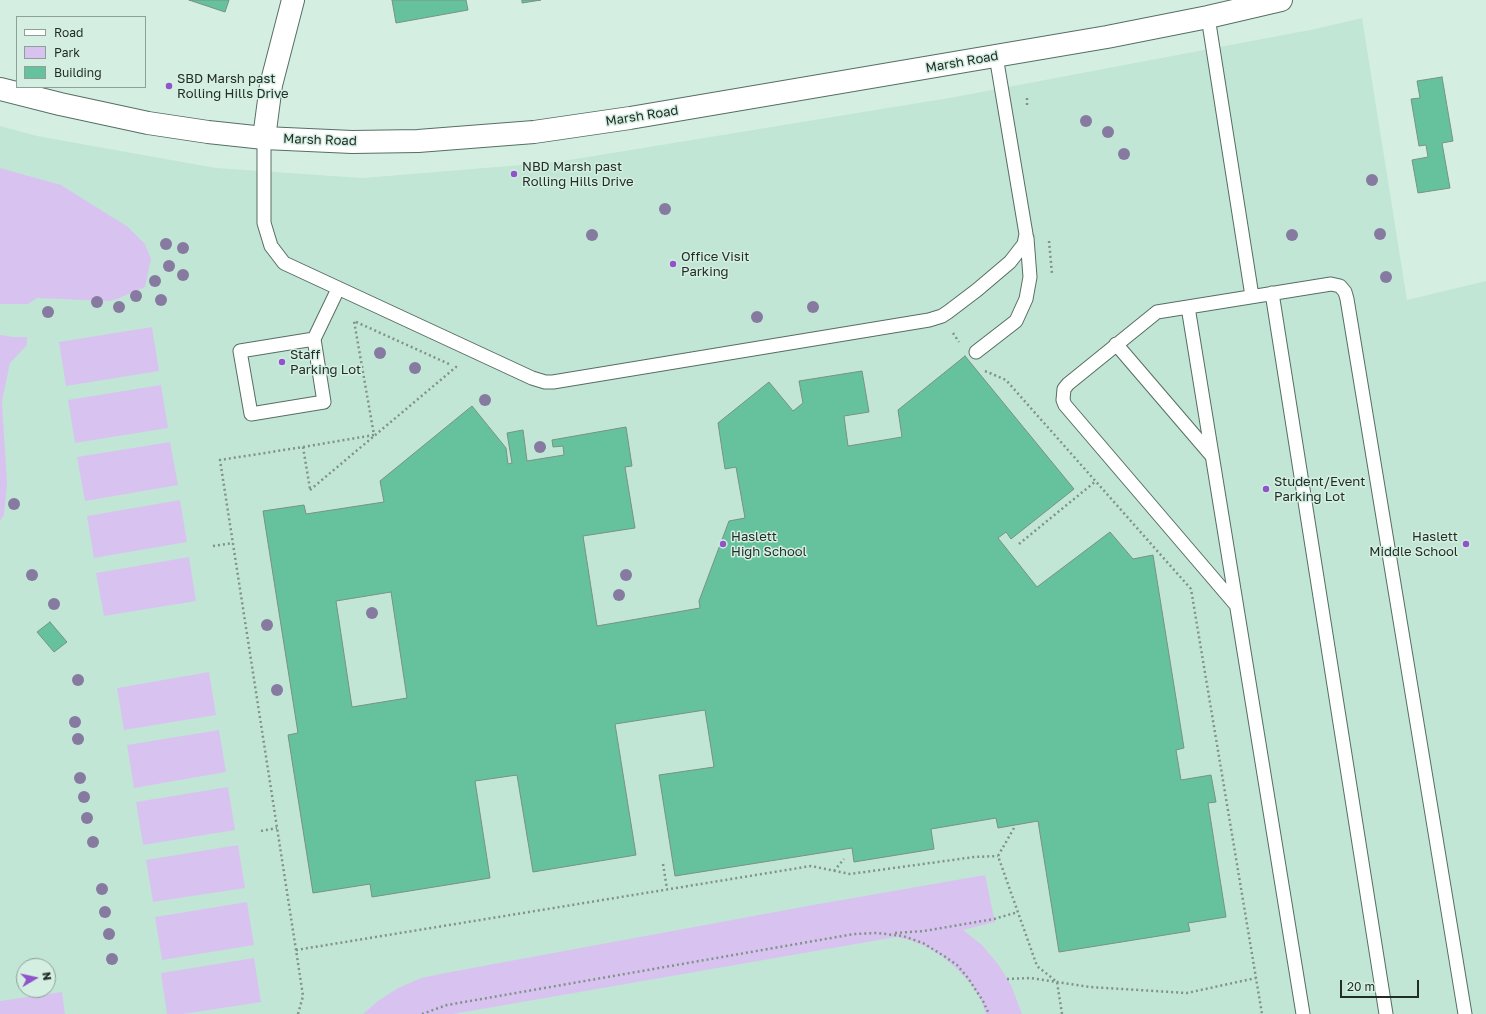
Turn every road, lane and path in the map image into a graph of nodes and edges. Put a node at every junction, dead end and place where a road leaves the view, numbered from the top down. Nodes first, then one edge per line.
1 (293, 0) edge
2 (1281, 0) edge
3 (1208, 17) junction
4 (996, 56) junction
5 (0, 89) edge
6 (264, 138) junction
7 (1026, 234) junction
8 (338, 289) junction
9 (1272, 293) junction
10 (1252, 296) junction
11 (1188, 307) junction
12 (952, 333) dead end
13 (314, 339) junction
14 (1116, 344) junction
15 (962, 345) dead end
16 (976, 352) dead end
17 (456, 368) dead end
18 (980, 369) dead end
19 (303, 447) junction
20 (1212, 456) junction
21 (1096, 481) junction
22 (310, 490) dead end
23 (233, 543) junction
24 (1019, 544) dead end
25 (213, 546) dead end
26 (1236, 605) junction
27 (277, 828) junction
28 (1014, 828) dead end
29 (261, 831) dead end
30 (998, 856) junction
31 (844, 858) dead end
32 (663, 864) dead end
33 (834, 870) junction
34 (667, 889) junction
35 (1018, 912) junction
36 (887, 934) junction
37 (296, 950) junction
38 (1256, 978) junction
39 (1006, 979) dead end
40 (1057, 982) junction
41 (298, 1014) edge
42 (422, 1014) edge
43 (989, 1014) edge
44 (1062, 1014) edge
45 (1262, 1014) edge
46 (1302, 1014) edge
47 (1386, 1014) edge
48 (1465, 1014) edge

1 - 6 main road
2 - 3 main road, Marsh Road
3 - 4 main road, Marsh Road
3 - 10 lane
4 - 6 main road, Marsh Road
4 - 7 lane
5 - 6 main road, Marsh Road
6 - 8 lane
7 - 8 lane
7 - 16 lane
8 - 13 lane
9 - 10 lane
9 - 47 lane
9 - 48 lane
10 - 11 lane
11 - 14 lane
11 - 20 lane
12 - 15 path
13 - 13 lane
14 - 20 lane
14 - 26 lane
17 - 19 path
18 - 21 path
19 - 22 path
19 - 23 path
20 - 26 lane
21 - 24 path
21 - 38 path
23 - 25 path
23 - 27 path
26 - 46 lane
27 - 29 path
27 - 37 path
28 - 30 path
30 - 33 path
30 - 35 path
31 - 33 path
32 - 34 path
33 - 34 path
34 - 37 path
35 - 36 path
35 - 40 path
36 - 42 path
36 - 43 path
37 - 41 path
38 - 40 path
38 - 45 path
39 - 40 path
40 - 44 path

